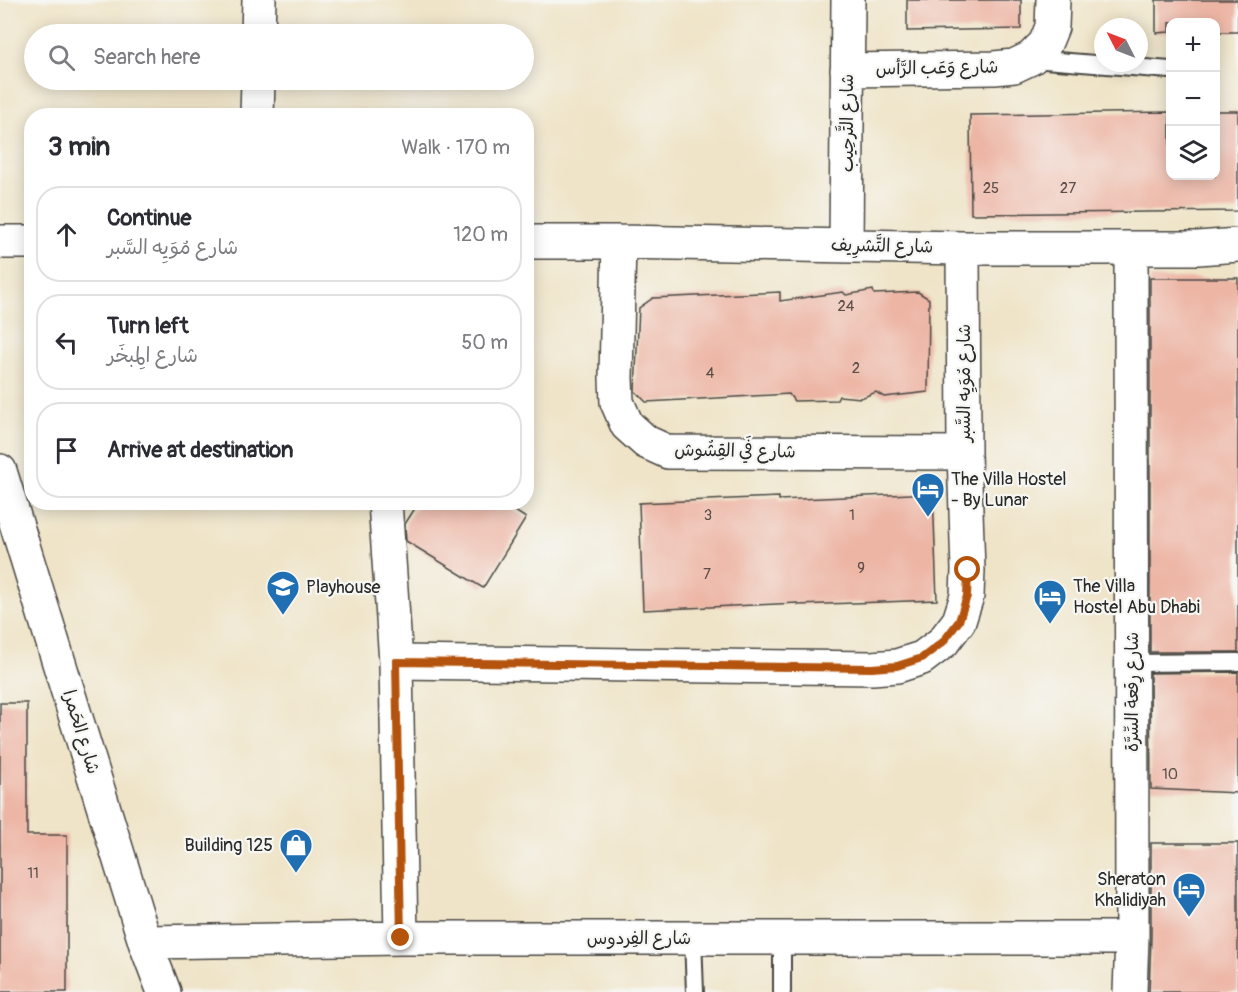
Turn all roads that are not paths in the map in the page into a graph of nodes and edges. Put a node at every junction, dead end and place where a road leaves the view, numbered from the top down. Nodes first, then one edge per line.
1 (259, 0) edge
2 (848, 0) edge
3 (1053, 0) edge
4 (258, 24) edge
5 (1031, 58) junction
6 (847, 70) junction
7 (1166, 70) edge
8 (258, 90) edge
9 (257, 108) edge
10 (0, 242) edge
11 (24, 242) edge
12 (534, 242) edge
13 (619, 242) junction
14 (1238, 245) edge
15 (846, 246) junction
16 (963, 248) junction
17 (1131, 248) junction
18 (964, 453) junction
19 (0, 471) edge
20 (386, 510) edge
21 (396, 662) junction
22 (1238, 662) edge
23 (1132, 663) junction
24 (401, 938) junction
25 (693, 938) junction
26 (782, 938) junction
27 (1132, 938) junction
28 (145, 942) junction
29 (164, 992) edge
30 (695, 992) edge
31 (782, 992) edge
32 (1130, 992) edge

1 - 4 street
2 - 6 street, شارع التَّرحِيب
3 - 5 street
5 - 6 street, شارع وَعَب الرَّأس
5 - 7 lane
6 - 15 street, شارع التَّرحِيب
8 - 9 street
10 - 11 street
12 - 13 street, شارع التَّشرِيف
13 - 15 street, شارع التَّشرِيف
13 - 18 street, شارع فَي القِشُوش
14 - 17 street, شارع التَّشرِيف
15 - 16 street, شارع التَّشرِيف
16 - 17 street, شارع التَّشرِيف
16 - 18 street, شارع مُوَيِه السَّبر
17 - 23 street, شارع رِقعة السِّرَّة
18 - 21 street, شارع مُوَيِه السَّبر
19 - 28 street, شارع الحَمرا
20 - 21 street
21 - 24 street
22 - 23 lane
23 - 27 street, شارع رِقعة السِّرَّة
24 - 25 street, شارع الفِردوس
24 - 28 street, شارع الفِردوس
25 - 26 street, شارع الفِردوس
25 - 30 lane
26 - 27 street, شارع الفِردوس
26 - 31 lane
27 - 32 street, شارع رِقعة السِّرَّة
28 - 29 street, شارع الحَمرا

